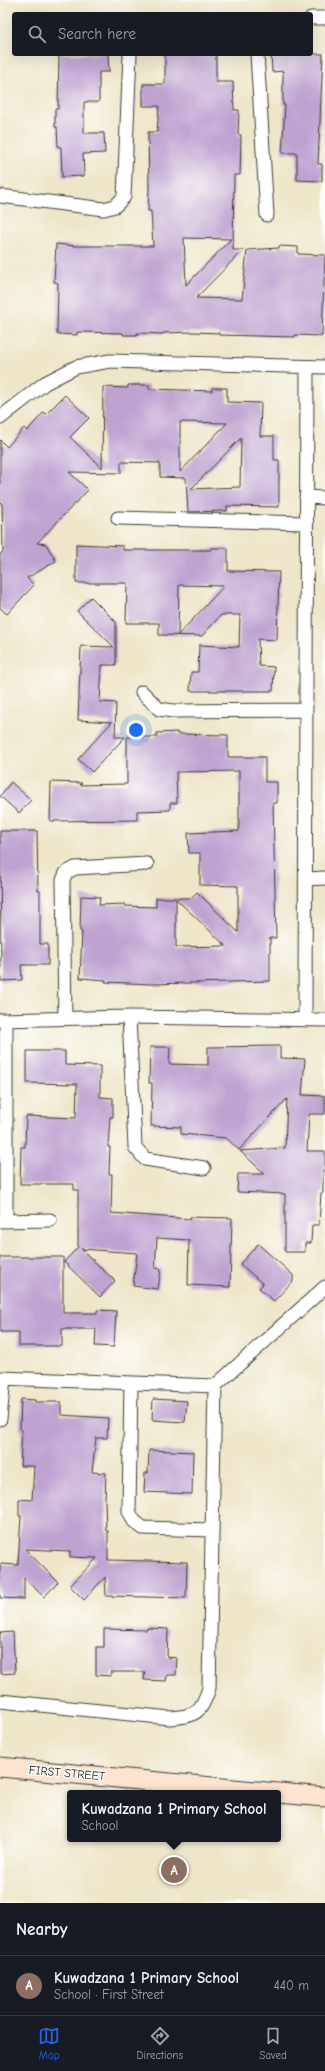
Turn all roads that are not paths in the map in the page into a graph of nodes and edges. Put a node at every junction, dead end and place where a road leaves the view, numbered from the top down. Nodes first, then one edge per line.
1 (313, 18) edge
2 (325, 18) edge
3 (130, 56) edge
4 (257, 56) edge
5 (0, 196) edge
6 (267, 215) dead end
7 (325, 367) edge
8 (307, 368) junction
9 (3, 410) edge
10 (306, 497) junction
11 (325, 498) edge
12 (118, 518) dead end
13 (306, 523) junction
14 (142, 692) dead end
15 (306, 710) junction
16 (147, 864) dead end
17 (325, 878) edge
18 (306, 879) junction
19 (129, 1017) junction
20 (65, 1018) junction
21 (3, 1020) edge
22 (304, 1020) junction
23 (325, 1020) edge
24 (204, 1168) dead end
25 (50, 1220) dead end
26 (3, 1221) edge
27 (325, 1287) edge
28 (2, 1378) edge
29 (131, 1383) junction
30 (215, 1386) junction
31 (0, 1419) edge
32 (212, 1530) junction
33 (0, 1702) edge
34 (0, 1767) edge
35 (246, 1790) edge
36 (281, 1793) edge
37 (325, 1797) edge

1 - 2 street
3 - 5 street
4 - 6 street
7 - 8 street
8 - 9 street
8 - 10 street
10 - 11 street
10 - 13 street
12 - 13 street
13 - 15 street
14 - 15 street
15 - 18 street
16 - 20 street
17 - 18 street
18 - 22 street
19 - 20 street
19 - 22 street
19 - 24 street
20 - 21 street
21 - 26 street
22 - 23 street
25 - 26 street
27 - 30 street
28 - 29 street
28 - 31 street
29 - 30 street
29 - 32 street
30 - 32 street
32 - 33 street
34 - 35 street, FIRST STREET
36 - 37 street, FIRST STREET

